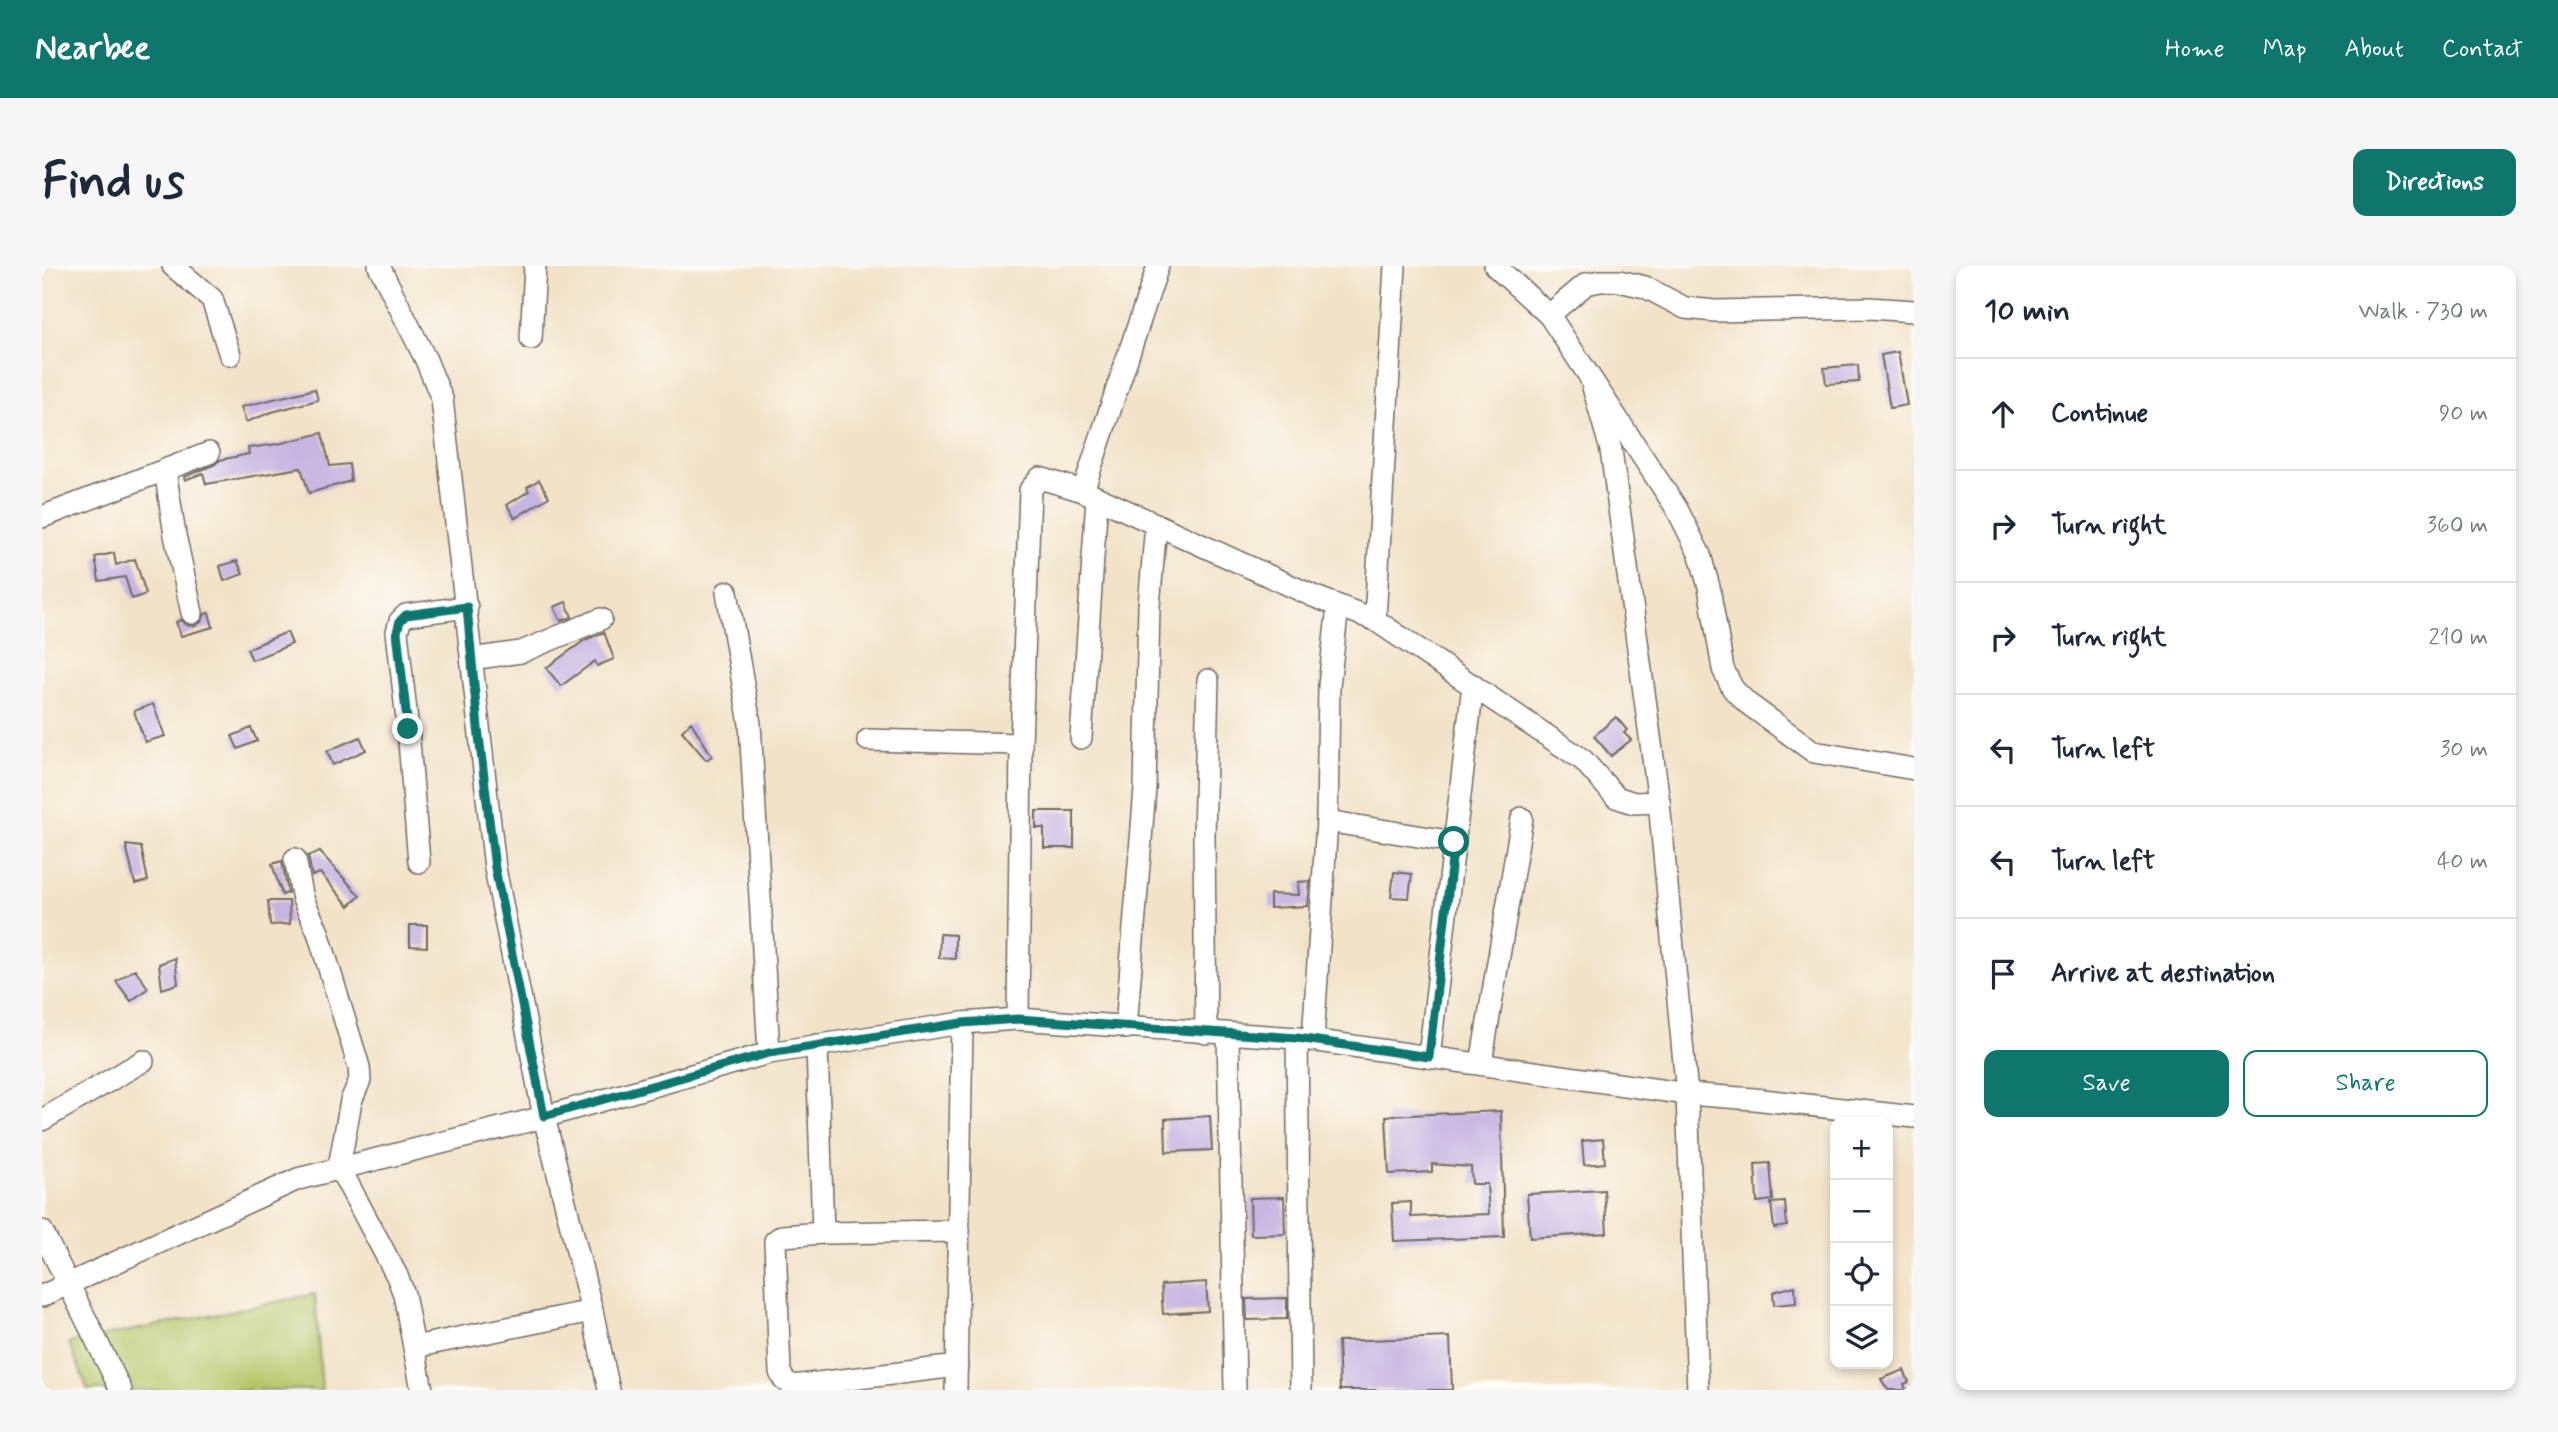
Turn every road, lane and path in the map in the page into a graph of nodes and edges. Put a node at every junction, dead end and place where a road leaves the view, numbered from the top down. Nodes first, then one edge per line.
1 (173, 266) edge
2 (379, 266) edge
3 (535, 266) edge
4 (1158, 266) edge
5 (1395, 266) edge
6 (1495, 266) edge
7 (1914, 311) edge
8 (1549, 314) junction
9 (531, 339) dead end
10 (230, 355) dead end
11 (1591, 380) junction
12 (209, 453) dead end
13 (165, 470) junction
14 (1090, 494) junction
15 (42, 517) edge
16 (1156, 524) junction
17 (727, 592) dead end
18 (1338, 606) junction
19 (467, 607) junction
20 (192, 613) dead end
21 (601, 619) dead end
22 (1375, 620) junction
23 (471, 659) junction
24 (1208, 680) dead end
25 (1473, 685) junction
26 (1081, 738) dead end
27 (868, 740) dead end
28 (1021, 744) junction
29 (1914, 769) edge
30 (1659, 802) junction
31 (1522, 818) dead end
32 (1327, 821) junction
33 (1454, 842) junction
34 (295, 859) dead end
35 (419, 862) dead end
36 (1018, 1019) junction
37 (962, 1023) junction
38 (1126, 1028) junction
39 (1206, 1033) junction
40 (1228, 1034) junction
41 (1305, 1039) junction
42 (817, 1045) junction
43 (769, 1053) junction
44 (1429, 1057) junction
45 (143, 1061) dead end
46 (1480, 1064) junction
47 (1686, 1094) junction
48 (544, 1116) junction
49 (1914, 1117) edge
50 (42, 1119) edge
51 (339, 1167) junction
52 (42, 1231) edge
53 (959, 1231) junction
54 (823, 1233) junction
55 (67, 1282) junction
56 (42, 1296) edge
57 (592, 1311) junction
58 (414, 1347) junction
59 (957, 1366) junction
60 (121, 1390) edge
61 (422, 1390) edge
62 (609, 1390) edge
63 (956, 1390) edge
64 (1235, 1390) edge
65 (1301, 1390) edge
66 (1698, 1390) edge

1 - 10 street
2 - 19 street
3 - 9 street
4 - 14 street
5 - 22 street
6 - 8 street
7 - 8 street
8 - 11 street
11 - 29 street
11 - 30 street
12 - 13 street
13 - 15 street
13 - 20 street
14 - 16 street
14 - 26 street
14 - 28 street
16 - 18 street
16 - 38 street
17 - 43 street
18 - 22 street
18 - 32 street
19 - 23 street
19 - 35 street
21 - 23 street
22 - 25 street
23 - 48 street
24 - 39 street
25 - 30 street
25 - 33 street
27 - 28 street
28 - 36 street
30 - 47 street
31 - 46 street
32 - 33 street
32 - 41 street
33 - 44 street
34 - 51 street
36 - 37 street
36 - 38 street
37 - 42 street
37 - 53 street
38 - 39 street
39 - 40 street
40 - 41 street
40 - 64 street
41 - 44 street
41 - 65 street
42 - 43 street
42 - 54 street
43 - 48 street
44 - 46 street
45 - 50 street
46 - 47 street
47 - 49 street
47 - 66 street
48 - 51 street
48 - 57 street
51 - 55 street
51 - 58 street
52 - 55 street
53 - 54 street
53 - 59 street
54 - 59 street
55 - 56 street
55 - 60 street
57 - 58 street
57 - 62 street
58 - 61 street
59 - 63 street

